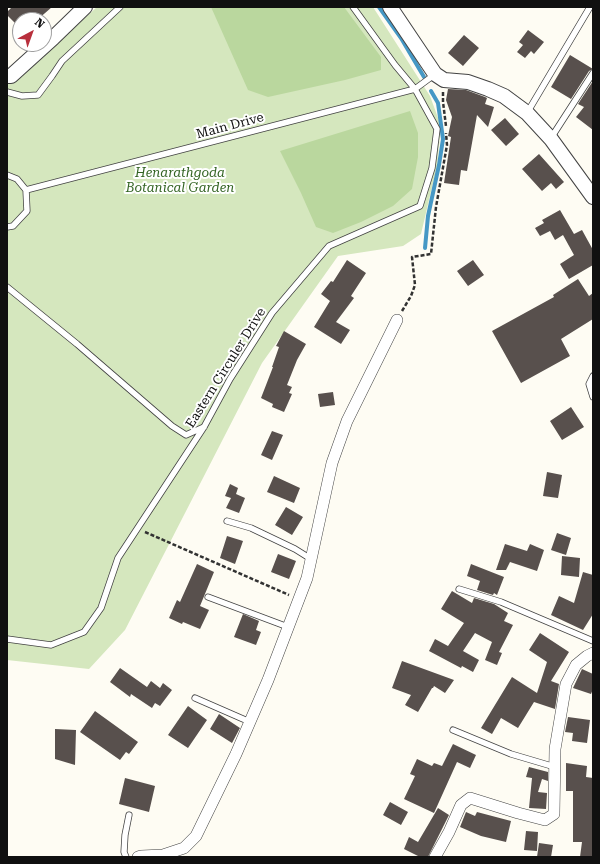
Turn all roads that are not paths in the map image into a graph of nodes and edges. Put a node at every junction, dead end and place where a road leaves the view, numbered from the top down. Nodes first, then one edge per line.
1 (86, 7) edge
2 (120, 7) edge
3 (353, 7) edge
4 (390, 7) edge
5 (590, 7) edge
6 (593, 73) edge
7 (435, 74) junction
8 (7, 76) edge
9 (415, 90) junction
10 (7, 92) edge
11 (527, 113) junction
12 (551, 139) junction
13 (7, 175) edge
14 (26, 190) junction
15 (593, 197) edge
16 (7, 227) edge
17 (7, 287) edge
18 (397, 320) dead end
19 (593, 376) edge
20 (593, 397) edge
21 (204, 427) junction
22 (227, 521) dead end
23 (311, 559) junction
24 (459, 589) dead end
25 (208, 597) dead end
26 (288, 626) junction
27 (7, 639) edge
28 (593, 641) edge
29 (593, 653) edge
30 (195, 698) dead end
31 (250, 722) junction
32 (452, 730) dead end
33 (554, 767) junction
34 (129, 815) dead end
35 (126, 857) edge
36 (138, 857) edge
37 (435, 857) edge

1 - 8 street
2 - 10 lane
3 - 9 lane, Eastern Circuler Drive
4 - 7 street
5 - 11 lane
6 - 12 lane
7 - 9 lane, Main Drive
7 - 11 street
9 - 14 lane, Main Drive
9 - 21 lane, Eastern Circuler Drive
11 - 12 street
12 - 15 street
13 - 14 lane
14 - 16 lane
17 - 21 lane
18 - 23 street
19 - 20 lane
21 - 27 lane, Eastern Circuler Drive
22 - 23 lane
23 - 26 street
24 - 28 lane
25 - 26 lane
26 - 31 street
29 - 33 street
30 - 31 lane
31 - 36 street
32 - 33 lane
33 - 37 street
34 - 35 lane

